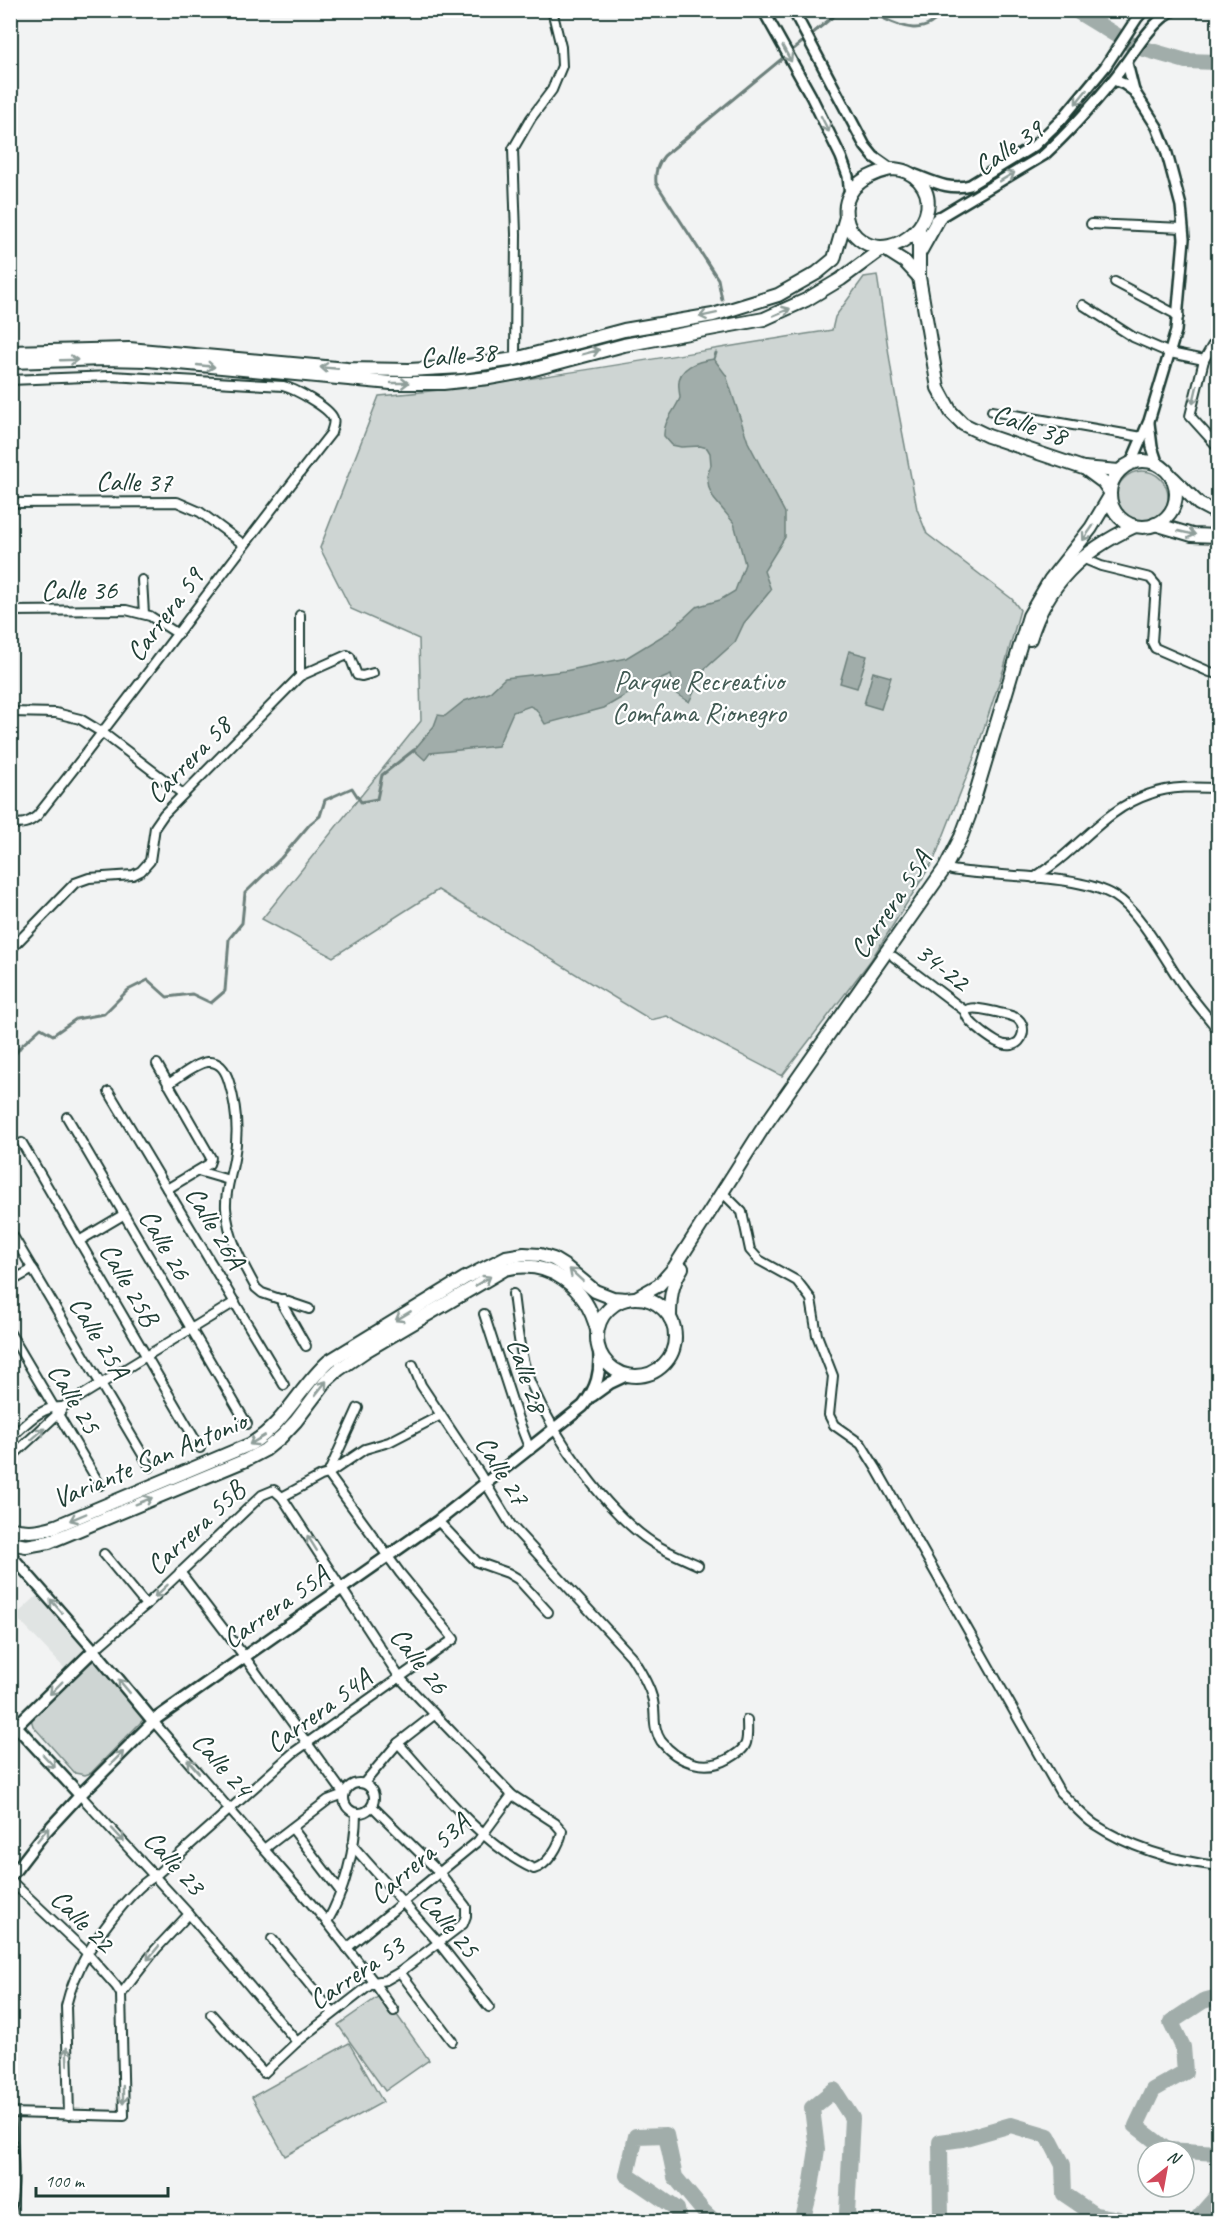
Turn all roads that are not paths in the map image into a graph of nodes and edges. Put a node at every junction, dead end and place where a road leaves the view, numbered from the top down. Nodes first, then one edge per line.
1 (552, 10) edge
2 (763, 10) edge
3 (793, 10) edge
4 (1144, 10) edge
5 (1173, 10) edge
6 (1133, 14) edge
7 (1129, 60) junction
8 (1114, 80) junction
9 (1134, 91) junction
10 (891, 169) junction
11 (908, 172) junction
12 (850, 196) junction
13 (846, 217) junction
14 (939, 218) junction
15 (1091, 224) dead end
16 (1183, 228) junction
17 (919, 229) junction
18 (883, 248) junction
19 (919, 253) junction
20 (919, 277) junction
21 (1115, 282) dead end
22 (1083, 305) dead end
23 (1179, 316) junction
24 (1218, 336) edge
25 (10, 352) edge
26 (1170, 353) junction
27 (515, 359) junction
28 (1204, 360) junction
29 (10, 362) edge
30 (10, 380) edge
31 (992, 411) dead end
32 (1149, 421) junction
33 (1142, 437) junction
34 (1218, 447) edge
35 (1133, 458) junction
36 (1158, 465) junction
37 (1083, 468) junction
38 (1102, 470) junction
39 (1119, 471) junction
40 (1169, 474) junction
41 (1110, 494) junction
42 (10, 503) edge
43 (1218, 514) edge
44 (1155, 524) junction
45 (1135, 526) junction
46 (1218, 536) edge
47 (243, 544) junction
48 (1082, 558) junction
49 (142, 580) dead end
50 (10, 611) edge
51 (144, 614) junction
52 (300, 615) dead end
53 (178, 634) junction
54 (372, 673) dead end
55 (1218, 674) edge
56 (300, 676) junction
57 (10, 712) edge
58 (103, 733) junction
59 (1218, 788) edge
60 (183, 794) junction
61 (10, 824) edge
62 (952, 870) junction
63 (1034, 878) junction
64 (10, 950) edge
65 (894, 957) junction
66 (965, 1011) junction
67 (1218, 1030) edge
68 (157, 1064) dead end
69 (168, 1083) junction
70 (109, 1092) dead end
71 (67, 1117) dead end
72 (22, 1143) dead end
73 (198, 1171) junction
74 (229, 1180) junction
75 (167, 1189) junction
76 (727, 1197) junction
77 (123, 1215) junction
78 (10, 1231) edge
79 (79, 1241) junction
80 (33, 1269) junction
81 (10, 1282) edge
82 (513, 1294) dead end
83 (283, 1299) junction
84 (632, 1299) junction
85 (235, 1302) junction
86 (309, 1309) dead end
87 (484, 1314) dead end
88 (670, 1318) junction
89 (191, 1329) junction
90 (597, 1330) junction
91 (10, 1333) edge
92 (306, 1346) dead end
93 (599, 1350) junction
94 (147, 1357) junction
95 (413, 1365) dead end
96 (627, 1375) junction
97 (102, 1384) junction
98 (284, 1384) dead end
99 (590, 1398) junction
100 (358, 1408) dead end
101 (59, 1410) junction
102 (441, 1414) junction
103 (247, 1424) dead end
104 (556, 1429) junction
105 (10, 1438) edge
106 (200, 1448) dead end
107 (530, 1450) junction
108 (10, 1458) edge
109 (150, 1467) dead end
110 (328, 1474) junction
111 (485, 1484) junction
112 (100, 1485) dead end
113 (282, 1497) junction
114 (438, 1521) junction
115 (10, 1528) edge
116 (10, 1543) edge
117 (26, 1546) junction
118 (105, 1554) dead end
119 (389, 1556) junction
120 (13, 1560) edge
121 (698, 1565) dead end
122 (180, 1572) junction
123 (341, 1590) junction
124 (146, 1605) junction
125 (548, 1612) dead end
126 (94, 1650) junction
127 (244, 1656) junction
128 (400, 1678) junction
129 (434, 1715) junction
130 (747, 1720) dead end
131 (153, 1721) junction
132 (13, 1726) edge
133 (306, 1743) junction
134 (398, 1743) junction
135 (364, 1783) junction
136 (344, 1794) junction
137 (80, 1795) junction
138 (512, 1795) junction
139 (372, 1806) junction
140 (231, 1810) junction
141 (356, 1813) junction
142 (292, 1828) junction
143 (485, 1834) junction
144 (352, 1845) junction
145 (264, 1849) junction
146 (1218, 1866) edge
147 (439, 1872) junction
148 (155, 1876) junction
149 (10, 1879) edge
150 (341, 1892) junction
151 (402, 1902) junction
152 (189, 1914) junction
153 (327, 1922) junction
154 (272, 1939) dead end
155 (438, 1942) junction
156 (347, 1948) junction
157 (87, 1953) junction
158 (400, 1972) junction
159 (374, 1982) junction
160 (121, 1994) junction
161 (489, 2007) dead end
162 (394, 2012) dead end
163 (333, 2013) junction
164 (211, 2014) dead end
165 (452, 2041) dead end
166 (297, 2042) junction
167 (10, 2084) edge
168 (10, 2113) edge
169 (69, 2115) junction
170 (10, 2212) edge

1 - 27 street
2 -> 12 street
3 - 10 street
4 - 6 street, Calle 39
5 - 7 street, Calle 39
6 -> 11 street, Calle 39
7 - 8 street, Calle 39
7 - 9 street
8 - 9 street
14 -> 8 street, Calle 39
9 - 16 street
10 - 11 main road
10 - 12 main road
11 - 17 main road
12 - 13 main road
13 - 18 main road
13 -> 27 main road, Calle 38
14 - 17 street, Calle 39
14 - 19 main road
15 - 16 street
16 - 23 street
17 - 18 main road
17 - 19 main road
18 - 20 main road
29 -> 18 main road, Calle 38
19 - 20 main road
20 - 37 main road, Calle 38
21 - 23 street
22 - 26 street
23 - 26 street
24 - 28 street
27 -> 25 main road, Calle 38
26 - 28 street
26 - 32 street
28 -> 34 street
30 - 47 street, Carrera 59
31 - 33 street
32 - 33 street
32 - 36 street
33 - 35 street
35 - 36 main road
35 - 38 main road
35 - 39 main road
36 - 40 main road
37 - 38 main road, Calle 38
37 - 41 main road, Calle 38
38 - 39 main road, Calle 38
39 - 41 main road
40 - 43 main road
40 - 44 main road
41 - 45 main road
41 -> 84 main road, Carrera 55A
42 - 47 street, Calle 37
44 - 45 main road
44 -> 46 main road
45 - 48 main road, Carrera 55A
47 - 53 street, Carrera 59
48 - 55 street
48 - 62 main road, Carrera 55A
49 - 51 street
50 - 51 street, Calle 36
51 - 53 street, Calle 36
52 - 56 street
53 - 58 street, Carrera 59
54 - 56 street
56 - 60 street, Carrera 58
57 - 58 street
58 - 60 street
58 - 61 street, Carrera 59
59 - 63 street
60 - 64 street, Carrera 58
62 - 63 street
62 - 65 main road, Carrera 55A
63 - 67 street
65 - 66 street, 34-22
65 - 76 main road, Carrera 55A
66 - 66 street, 34-22
68 - 69 street
69 - 73 street
69 - 74 street
70 - 75 street, Calle 26A
71 - 77 street, Calle 26
72 - 79 street, Calle 25B
73 - 74 street
73 - 75 street
74 - 83 street
75 - 85 street, Calle 26A
76 - 88 main road, Carrera 55A
76 - 146 street
77 - 79 street
77 - 89 street, Calle 26
78 - 80 street, Calle 25A
79 - 94 street, Calle 25B
80 - 81 street
80 - 97 street, Calle 25A
82 - 104 street
83 - 86 street
83 - 92 street
84 - 88 main road
84 - 90 main road
84 -> 115 main road, Variante San Antonio
85 - 89 street
85 - 98 street, Calle 26A
87 - 107 street, Calle 28
88 - 96 main road
89 - 94 street
89 - 103 street, Calle 26
90 - 93 main road
117 -> 90 main road, Variante San Antonio
91 - 101 street, Calle 25
93 - 96 main road
93 - 99 main road
94 - 97 street
94 - 106 street, Calle 25B
95 - 102 street, Calle 27
96 - 99 main road, Carrera 55A
97 - 101 street
97 - 109 street, Calle 25A
99 - 104 main road, Carrera 55A
100 - 110 street
101 - 105 street
108 -> 101 street
101 - 112 street, Calle 25
102 - 110 street, Carrera 55B
102 - 111 street, Calle 27
104 - 107 main road, Carrera 55A
104 - 121 street
107 - 111 main road, Carrera 55A
110 - 113 street, Carrera 55B
110 - 119 street
111 - 114 main road, Carrera 55A
111 - 130 street, Calle 27
113 - 122 street, Carrera 55B
123 -> 113 street, Calle 26
114 - 119 main road, Carrera 55A
114 - 125 street
116 - 117 main road, Variante San Antonio
117 - 120 street
118 - 124 street
119 - 123 main road, Carrera 55A
119 - 128 street, Carrera 54A
126 -> 120 street, Calle 24
122 -> 124 street, Carrera 55B
122 - 127 street
123 - 127 main road, Carrera 55A
123 - 128 street, Calle 26
124 - 126 street, Carrera 55B
131 -> 126 main road, Calle 24
126 -> 132 main road, Carrera 55B
127 - 131 main road, Carrera 55A
127 - 133 street
128 - 129 street, Calle 26
128 - 133 street, Carrera 54A
129 - 134 street
129 - 138 street, Calle 26
137 -> 131 main road, Carrera 55A
140 -> 131 street, Calle 24
132 -> 137 main road, Calle 23
133 - 136 street
133 - 140 street, Carrera 54A
134 - 135 street
134 - 143 street
135 - 136 street
135 - 139 street
136 - 141 street
136 - 142 street
137 -> 148 street, Calle 23
149 -> 137 street, Carrera 55A
138 - 143 street, Carrera 53A
138 - 143 street, Calle 26
139 - 141 street
139 - 147 street
140 - 145 street, Calle 24
140 - 148 street, Carrera 54A
141 - 144 street
142 - 145 street
142 - 150 street
143 - 147 street, Carrera 53A
144 - 150 street
144 - 151 street, Calle 25
145 - 153 street, Calle 24
147 - 151 street, Carrera 53A
147 - 155 street, Carrera 53
148 - 152 street, Calle 23
148 - 157 street, Carrera 54A
149 - 157 street, Calle 22
150 - 153 street
151 - 155 street, Calle 25
151 - 156 street, Carrera 53A
152 -> 160 street
152 - 166 street, Calle 23
153 - 156 street, Calle 24
154 - 163 street
155 - 158 street, Carrera 53
155 - 161 street, Calle 25
156 - 159 street, Calle 24
157 - 160 street, Calle 22
169 -> 157 street, Carrera 54A
158 - 159 street, Carrera 53
158 - 165 street
159 - 162 street, Calle 24
159 - 163 street, Carrera 53
160 -> 169 street
163 - 166 street, Carrera 53
164 - 166 street, Carrera 53
167 - 168 street
168 - 169 street
168 - 170 street

